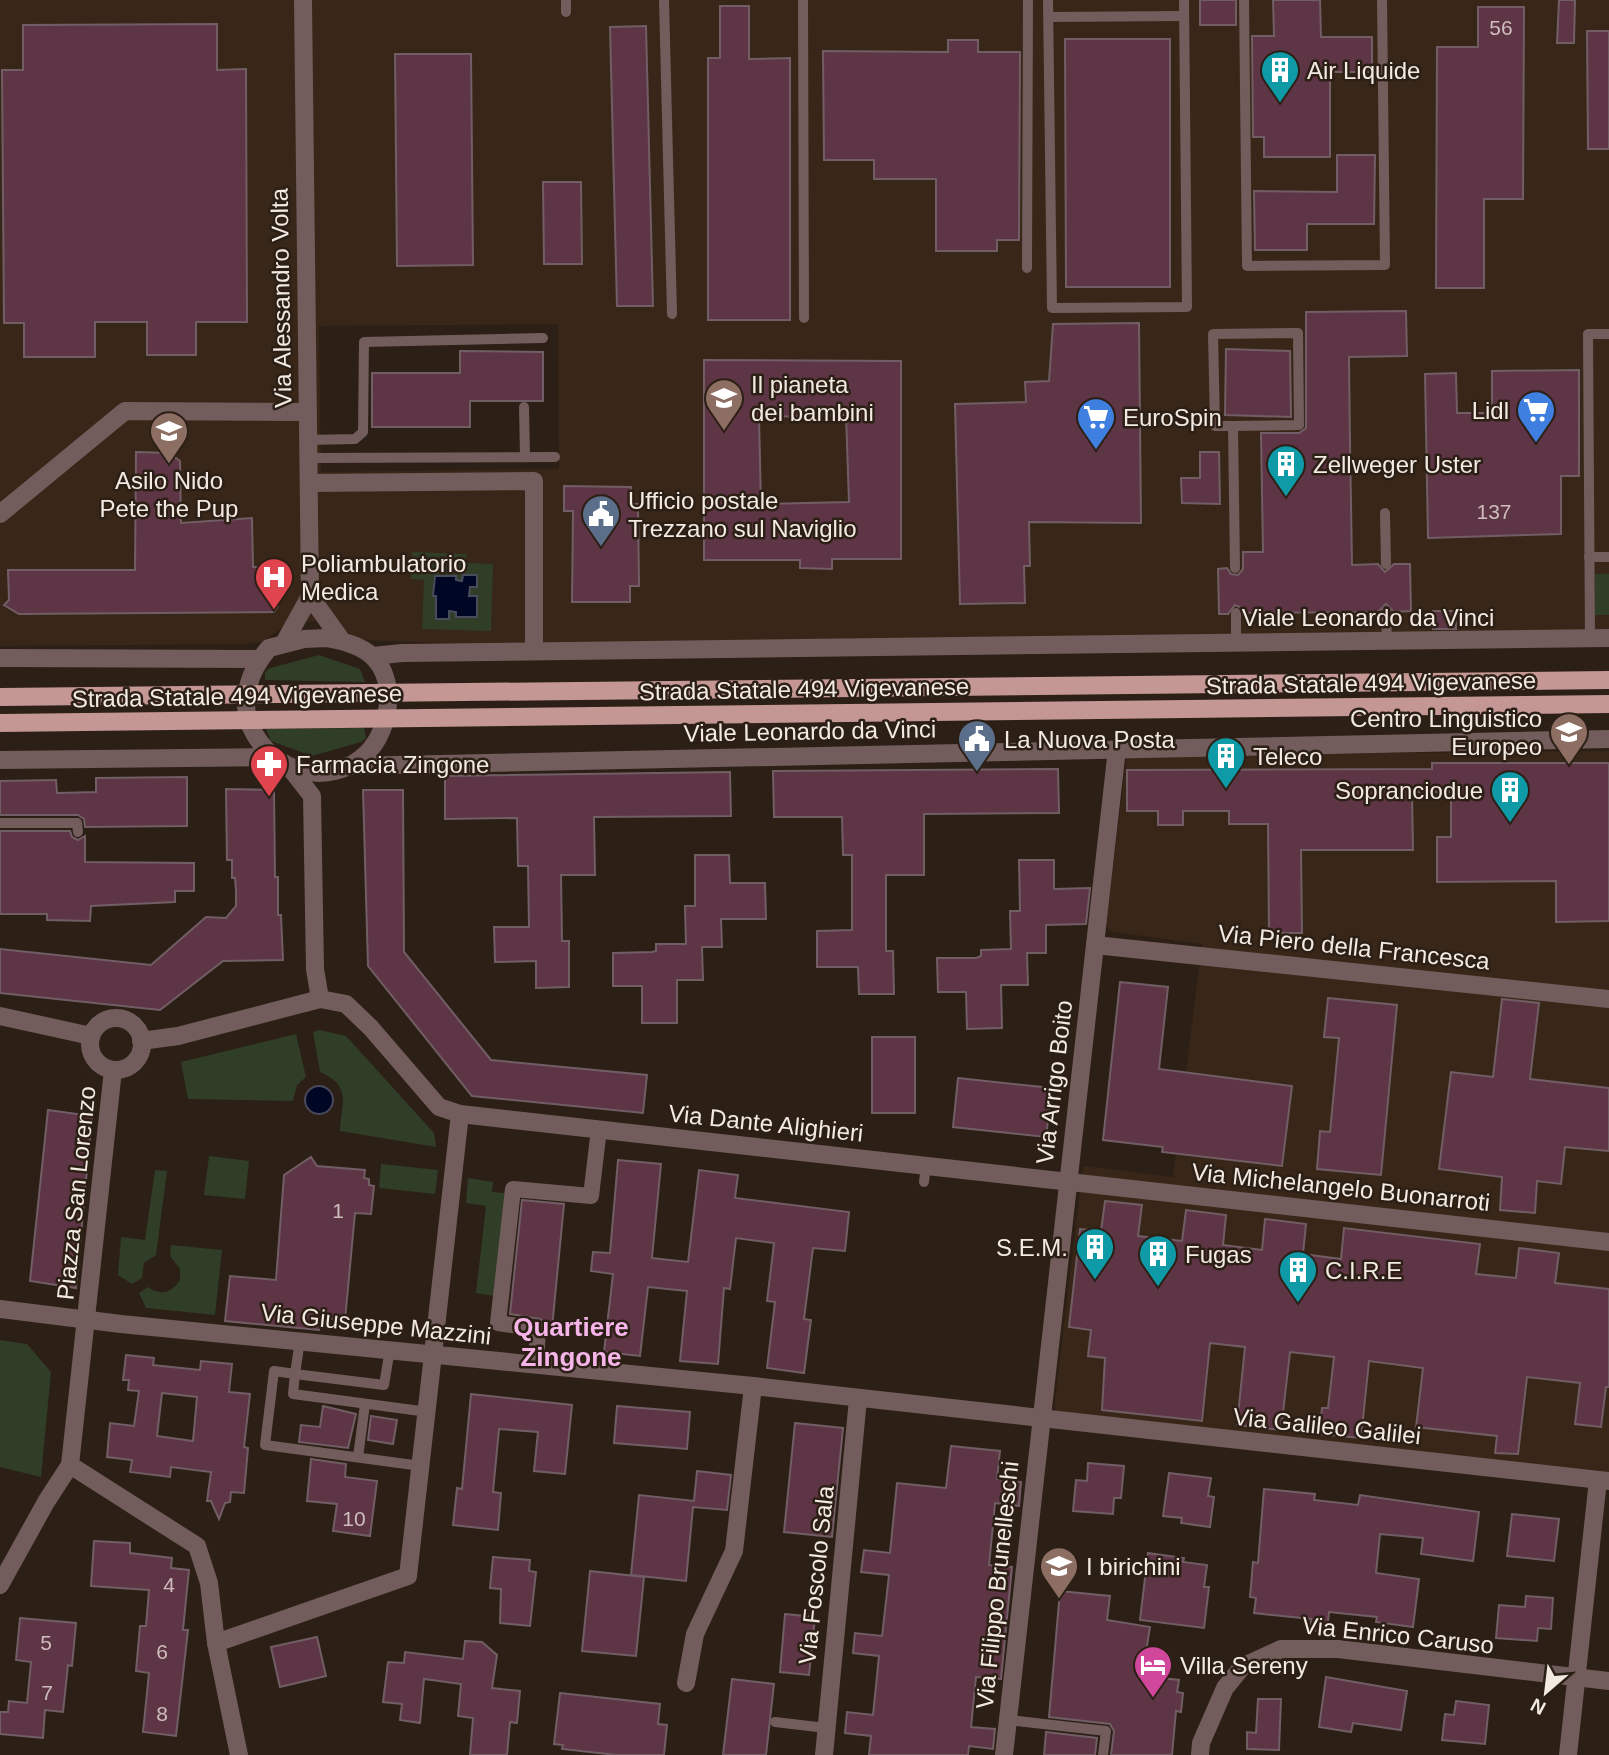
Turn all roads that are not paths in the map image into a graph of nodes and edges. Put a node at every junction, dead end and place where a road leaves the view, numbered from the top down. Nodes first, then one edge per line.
1 (303, 0) edge
2 (566, 0) edge
3 (664, 0) edge
4 (803, 0) edge
5 (1028, 0) edge
6 (1048, 0) edge
7 (1184, 0) edge
8 (1244, 0) edge
9 (1382, 0) edge
10 (566, 12) dead end
11 (1184, 16) junction
12 (1049, 17) junction
13 (1027, 268) dead end
14 (672, 314) dead end
15 (804, 318) dead end
16 (1609, 334) edge
17 (543, 338) dead end
18 (523, 407) dead end
19 (306, 412) junction
20 (1233, 426) junction
21 (307, 440) junction
22 (525, 456) junction
23 (555, 457) dead end
24 (309, 458) junction
25 (309, 483) junction
26 (1385, 513) dead end
27 (0, 514) edge
28 (1589, 557) junction
29 (1609, 557) edge
30 (1386, 564) dead end
31 (1235, 568) dead end
32 (310, 596) junction
33 (1386, 612) dead end
34 (1236, 613) dead end
35 (1590, 638) junction
36 (1609, 638) edge
37 (342, 641) junction
38 (1387, 641) junction
39 (1236, 642) junction
40 (284, 643) junction
41 (534, 651) junction
42 (373, 656) junction
43 (0, 658) edge
44 (260, 659) junction
45 (1609, 680) edge
46 (387, 693) junction
47 (246, 694) junction
48 (0, 697) edge
49 (1609, 704) edge
50 (387, 719) junction
51 (248, 721) junction
52 (0, 723) edge
53 (1609, 739) edge
54 (1117, 749) junction
55 (272, 757) junction
56 (0, 760) edge
57 (349, 766) junction
58 (290, 768) junction
59 (327, 773) junction
60 (312, 796) junction
61 (0, 823) edge
62 (78, 832) dead end
63 (1095, 945) junction
64 (320, 999) junction
65 (1609, 999) edge
66 (0, 1016) edge
67 (91, 1036) junction
68 (141, 1041) junction
69 (113, 1070) junction
70 (460, 1114) junction
71 (599, 1129) junction
72 (1067, 1180) junction
73 (1609, 1242) edge
74 (0, 1309) edge
75 (87, 1320) junction
76 (300, 1340) junction
77 (390, 1349) junction
78 (435, 1355) junction
79 (536, 1365) junction
80 (295, 1374) junction
81 (753, 1386) junction
82 (272, 1392) junction
83 (293, 1394) junction
84 (858, 1399) junction
85 (365, 1404) junction
86 (428, 1412) junction
87 (1039, 1419) junction
88 (358, 1457) junction
89 (70, 1465) junction
90 (421, 1466) junction
91 (1603, 1481) edge
92 (0, 1585) edge
93 (216, 1643) junction
94 (1577, 1678) junction
95 (1609, 1681) edge
96 (686, 1684) dead end
97 (1008, 1720) junction
98 (775, 1722) dead end
99 (826, 1728) junction
100 (239, 1755) edge
101 (824, 1755) edge
102 (1004, 1755) edge
103 (1103, 1755) edge
104 (1200, 1755) edge
105 (1569, 1755) edge

1 - 19 street, Via Alessandro Volta
2 - 10 lane
3 - 14 lane
4 - 15 lane
5 - 13 lane
6 - 12 lane
7 - 11 lane
8 - 9 lane
11 - 12 lane
11 - 12 lane
16 - 28 lane
17 - 21 lane
18 - 22 lane
19 - 21 street, Via Alessandro Volta
19 - 27 street
20 - 20 lane
20 - 31 lane
21 - 24 street, Via Alessandro Volta
22 - 23 lane
22 - 24 lane
24 - 25 street, Via Alessandro Volta
25 - 32 street, Via Alessandro Volta
25 - 41 street
26 - 30 lane
28 - 29 lane
28 - 35 lane
32 - 37 street
32 - 40 street, Via Alessandro Volta
33 - 38 lane
34 - 39 lane
35 - 36 street, Viale Leonardo da Vinci
35 - 38 street, Viale Leonardo da Vinci
37 - 40 street
37 - 42 street
38 - 39 street, Viale Leonardo da Vinci
39 - 41 street, Viale Leonardo da Vinci
40 - 44 street
41 - 42 street, Viale Leonardo da Vinci
42 - 46 street
43 - 44 street
44 - 47 street
45 - 46 main road, Strada Statale 494 Vigevanese
46 - 47 main road, Strada Statale 494 Vigevanese
46 - 50 street
47 - 48 main road, Strada Statale 494 Vigevanese
47 - 51 street
49 - 50 main road, Strada Statale 494 Vigevanese
50 - 51 main road, Strada Statale 494 Vigevanese
50 - 57 street
51 - 52 main road, Strada Statale 494 Vigevanese
51 - 55 street
53 - 54 street, Viale Leonardo da Vinci
54 - 57 street, Viale Leonardo da Vinci
54 - 63 street, Via Arrigo Boito
55 - 56 street
55 - 58 street
57 - 59 street
58 - 59 street
58 - 60 street
59 - 60 street
60 - 64 street
61 - 62 lane
63 - 65 street, Via Piero della Francesca
63 - 72 street, Via Arrigo Boito
64 - 68 street
64 - 70 street
66 - 67 street
67 - 68 street
67 - 69 street
68 - 69 street
69 - 75 street, Piazza San Lorenzo
70 - 71 street, Via Dante Alighieri
70 - 78 street
71 - 72 street, Via Dante Alighieri
71 - 79 street
72 - 73 street, Via Michelangelo Buonarroti
72 - 87 street, Via Arrigo Boito
74 - 75 street, Via Giuseppe Mazzini
75 - 76 street, Via Giuseppe Mazzini
75 - 89 street, Piazza San Lorenzo
76 - 77 street, Via Giuseppe Mazzini
76 - 80 lane
77 - 78 street, Via Giuseppe Mazzini
77 - 80 lane
78 - 79 street, Via Giuseppe Mazzini
78 - 86 street
79 - 81 street, Via Giuseppe Mazzini
80 - 82 lane
80 - 83 lane
81 - 84 street, Via Giuseppe Mazzini
81 - 96 street
82 - 83 lane
82 - 88 lane
83 - 85 lane
84 - 87 street, Via Giuseppe Mazzini
84 - 99 street, Via Foscolo Sala
85 - 86 lane
85 - 88 lane
86 - 90 street
87 - 91 street, Via Galileo Galilei
87 - 97 street, Via Filippo Brunelleschi
88 - 90 lane
89 - 92 street
89 - 93 street
90 - 93 street
91 - 94 street
93 - 100 street
94 - 95 street, Via Enrico Caruso
94 - 104 street, Via Enrico Caruso
94 - 105 street
97 - 102 street, Via Filippo Brunelleschi
97 - 103 lane
98 - 99 lane
99 - 101 street, Via Foscolo Sala

